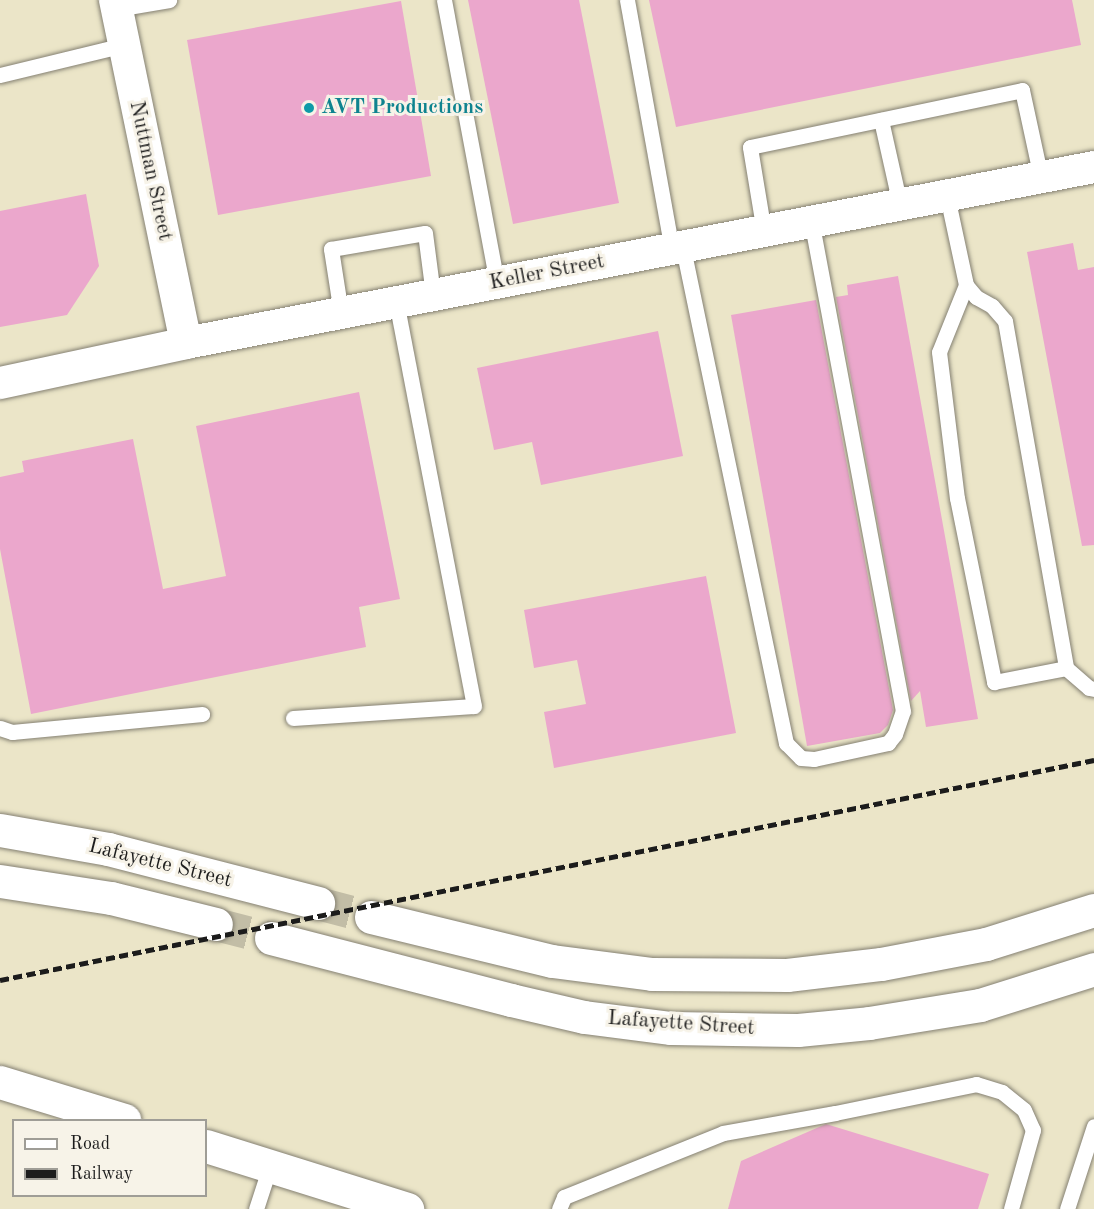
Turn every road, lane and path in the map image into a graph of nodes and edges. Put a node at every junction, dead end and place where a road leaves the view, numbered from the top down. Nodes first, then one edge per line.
1 (169, 0) edge
2 (444, 0) edge
3 (627, 0) edge
4 (115, 5) edge
5 (124, 45) junction
6 (0, 75) edge
7 (881, 120) junction
8 (1094, 167) edge
9 (1041, 178) junction
10 (947, 196) junction
11 (900, 206) junction
12 (812, 223) junction
13 (764, 232) junction
14 (678, 249) junction
15 (497, 283) junction
16 (966, 285) junction
17 (433, 295) junction
18 (396, 302) junction
19 (341, 313) junction
20 (186, 343) junction
21 (0, 383) edge
22 (1066, 668) junction
23 (1094, 689) edge
24 (202, 714) dead end
25 (293, 718) dead end
26 (0, 728) edge
27 (0, 830) edge
28 (0, 881) edge
29 (318, 903) tunnel mouth
30 (1094, 910) edge
31 (370, 917) tunnel mouth
32 (216, 924) tunnel mouth
33 (271, 938) tunnel mouth
34 (1094, 969) edge
35 (0, 1082) edge
36 (121, 1119) edge
37 (1094, 1126) edge
38 (207, 1146) edge
39 (270, 1166) junction
40 (256, 1209) edge
41 (407, 1209) edge
42 (559, 1209) edge
43 (1011, 1209) edge
44 (1067, 1209) edge

1 - 4 lane
2 - 15 lane
3 - 14 lane
4 - 5 street, Nuttman Street
5 - 6 lane
5 - 20 street, Nuttman Street
7 - 9 lane
7 - 11 lane
7 - 13 lane
8 - 9 street, Keller Street
9 - 10 street, Keller Street
10 - 11 street, Keller Street
10 - 16 lane
11 - 12 street, Keller Street
12 - 13 street, Keller Street
12 - 14 lane
13 - 14 street, Keller Street
14 - 15 street, Keller Street
15 - 17 street, Keller Street
16 - 22 lane
16 - 22 lane
17 - 18 street, Keller Street
17 - 19 lane
18 - 19 street, Keller Street
18 - 25 lane
19 - 20 street, Keller Street
20 - 21 street, Keller Street
22 - 23 lane
24 - 26 lane
27 - 29 main road, Lafayette Street
28 - 32 main road
30 - 31 main road
33 - 34 main road, Lafayette Street
35 - 36 main road
37 - 44 lane
38 - 39 main road
39 - 40 lane
39 - 41 main road
42 - 43 lane

